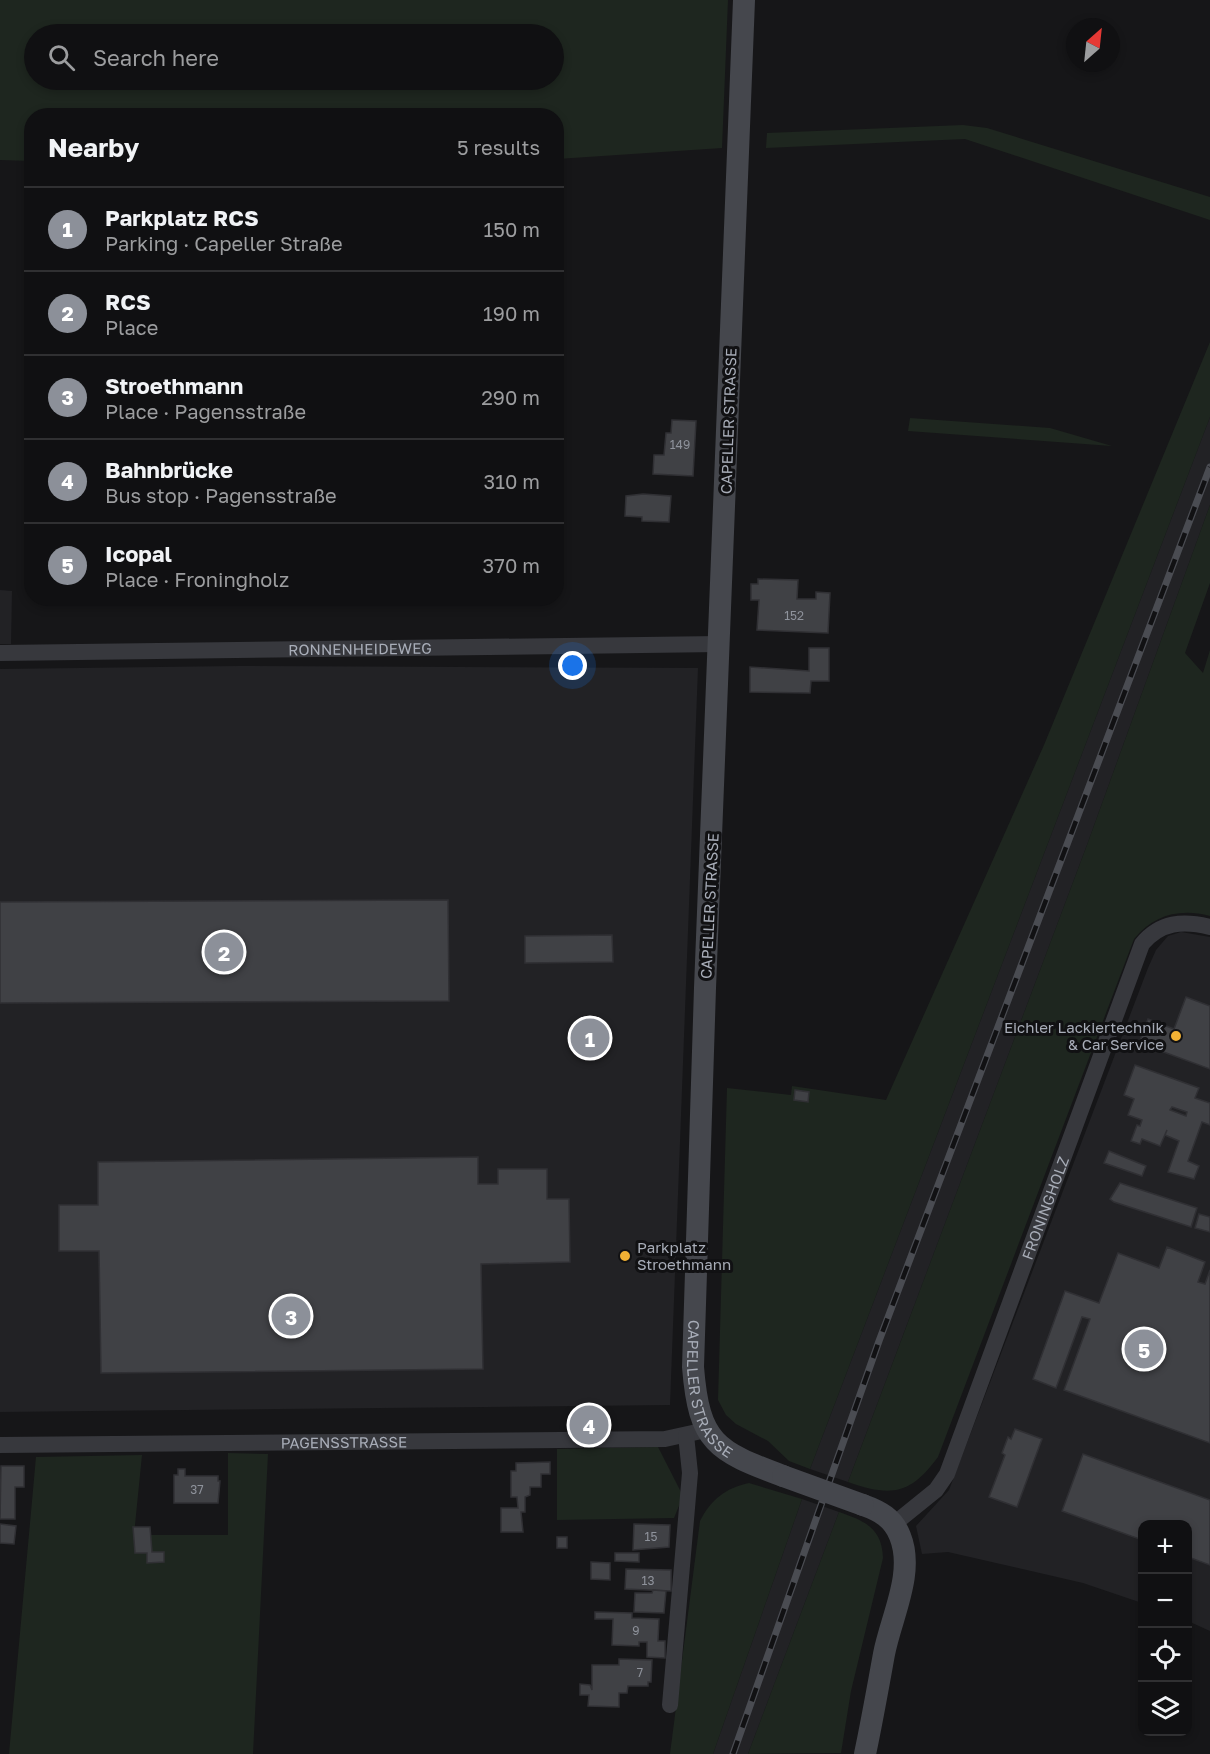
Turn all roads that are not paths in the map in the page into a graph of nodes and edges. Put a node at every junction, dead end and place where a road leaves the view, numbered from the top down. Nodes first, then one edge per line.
1 (744, 0) edge
2 (720, 644) junction
3 (0, 652) edge
4 (1210, 927) edge
5 (696, 1433) junction
6 (0, 1445) edge
7 (894, 1524) junction
8 (879, 1686) junction
9 (670, 1706) dead end
10 (865, 1754) edge
11 (882, 1754) edge

1 - 2 street, CAPELLER STRASSE
2 - 3 street, RONNENHEIDEWEG
2 - 5 street, CAPELLER STRASSE
4 - 7 street, FRONINGHOLZ
5 - 6 street, PAGENSSTRASSE
5 - 7 street, CAPELLER STRASSE, bridge
5 - 9 street
7 - 8 street
8 - 10 street
8 - 11 street

